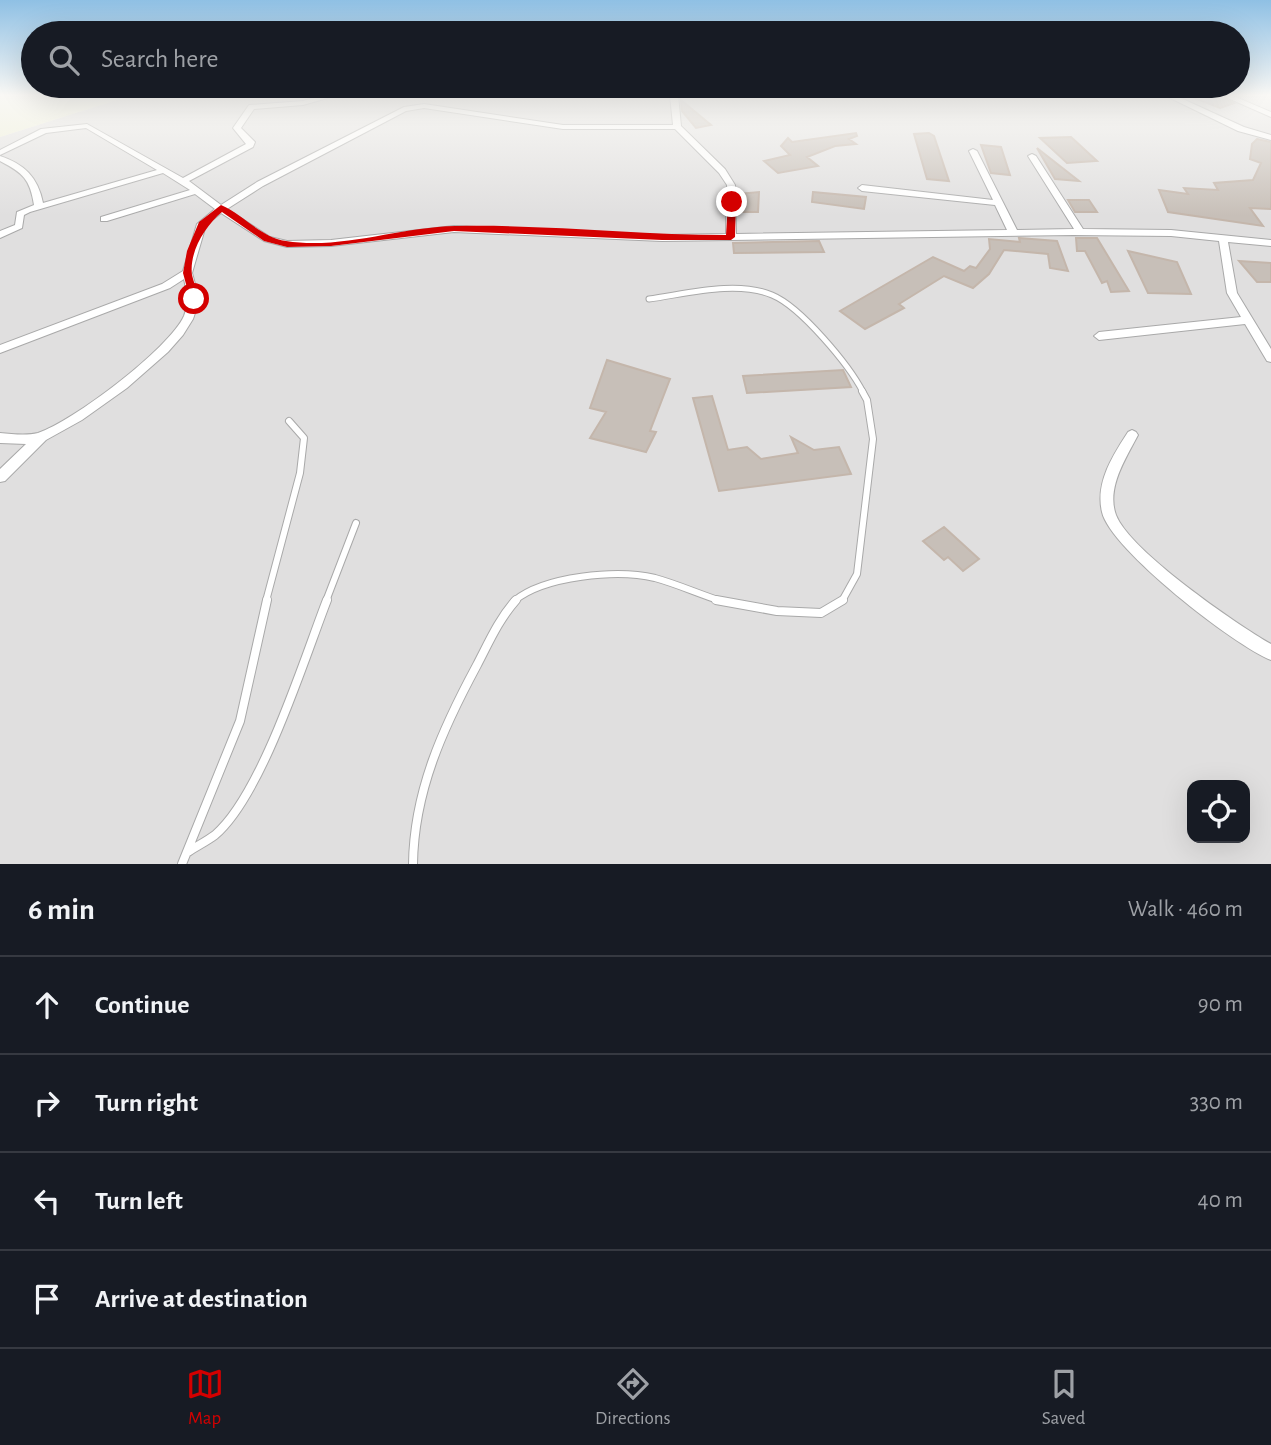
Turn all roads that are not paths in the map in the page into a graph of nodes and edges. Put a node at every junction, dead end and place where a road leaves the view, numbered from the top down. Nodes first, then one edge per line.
1 (36, 135) edge
2 (104, 135) edge
3 (244, 135) edge
4 (353, 135) edge
5 (686, 135) edge
6 (973, 151) dead end
7 (0, 155) edge
8 (1032, 156) dead end
9 (165, 170) junction
10 (183, 181) junction
11 (862, 188) dead end
12 (196, 191) junction
13 (999, 203) junction
14 (39, 206) junction
15 (221, 208) junction
16 (104, 219) dead end
17 (1013, 232) junction
18 (1080, 232) junction
19 (0, 235) edge
20 (731, 237) junction
21 (1223, 239) junction
22 (1271, 243) edge
23 (187, 273) junction
24 (649, 299) dead end
25 (1248, 320) junction
26 (1099, 336) dead end
27 (0, 349) edge
28 (1271, 358) edge
29 (289, 421) dead end
30 (1132, 435) dead end
31 (41, 437) junction
32 (0, 438) edge
33 (0, 477) edge
34 (356, 523) dead end
35 (1271, 653) edge
36 (188, 852) junction
37 (182, 864) edge
38 (412, 864) edge

1 - 7 street
2 - 9 street
3 - 10 street
4 - 15 street
5 - 20 street
6 - 13 street
7 - 14 street
8 - 18 street
9 - 10 street
9 - 14 street
10 - 12 street
11 - 13 street
12 - 15 street
12 - 16 street
13 - 17 street
14 - 19 street
15 - 20 street
15 - 23 street
17 - 18 street
17 - 20 street
18 - 21 street
21 - 22 street
21 - 25 street
23 - 27 street
23 - 31 street
24 - 38 lane
25 - 26 street
25 - 28 street
29 - 36 lane
30 - 35 street
31 - 32 street
31 - 33 street
34 - 36 lane
36 - 37 lane

